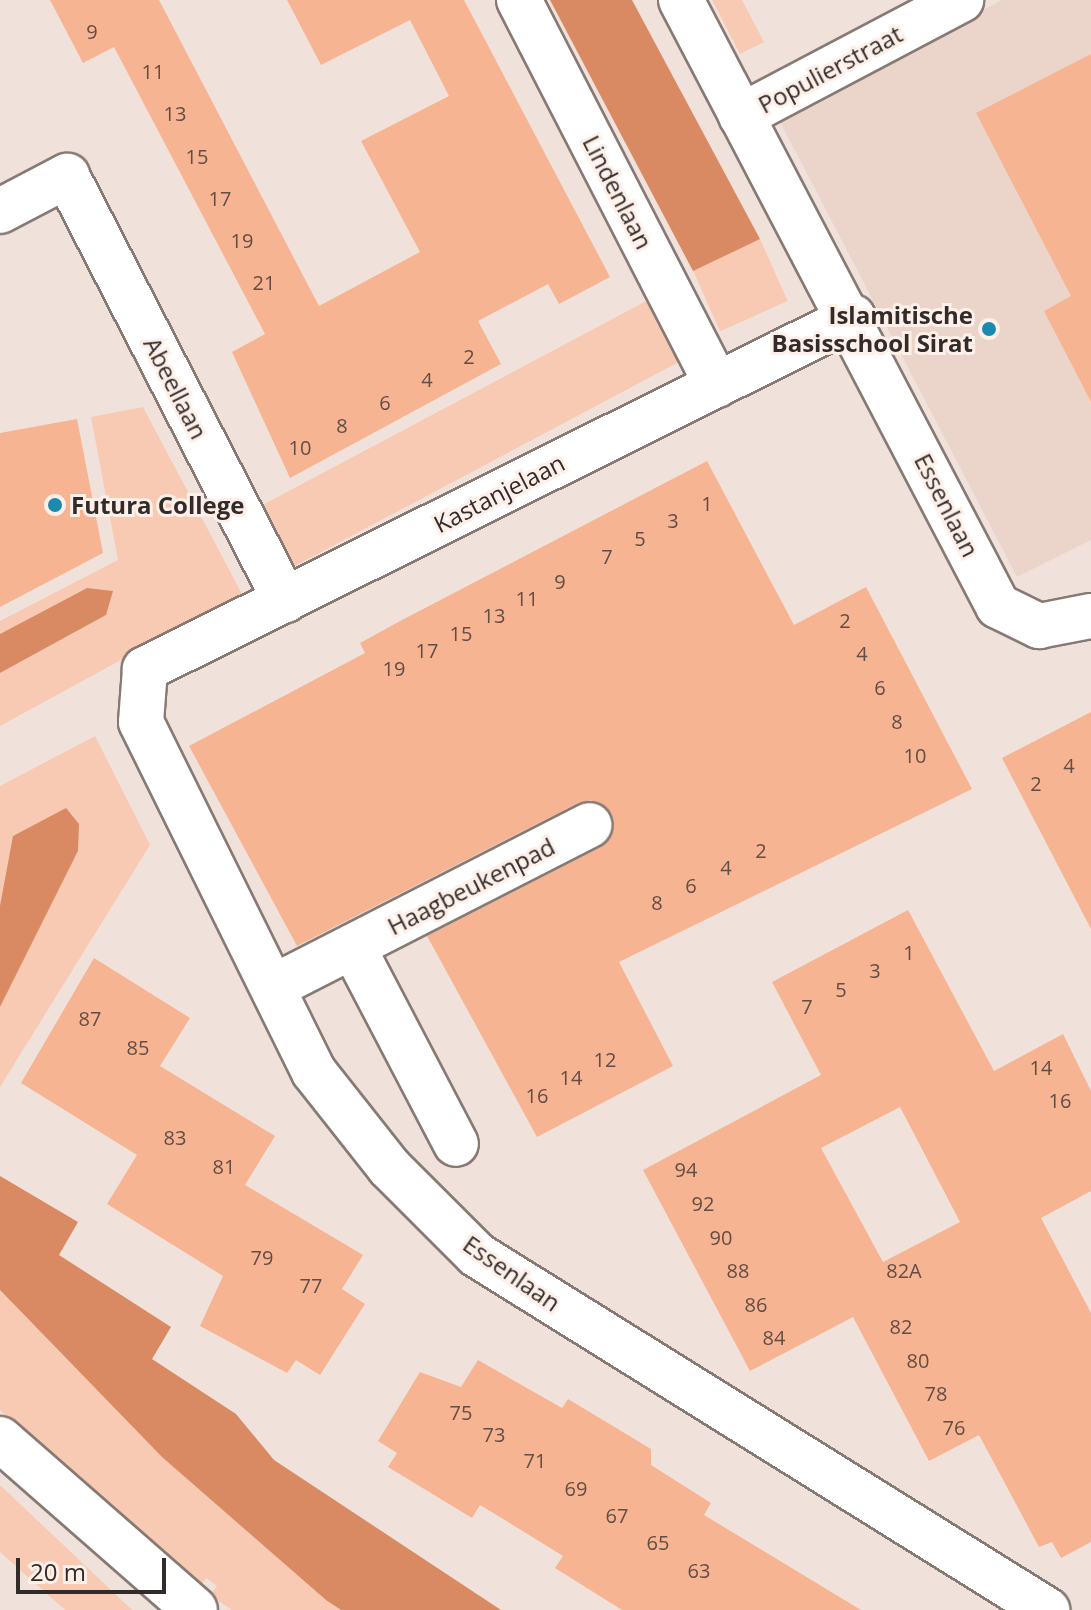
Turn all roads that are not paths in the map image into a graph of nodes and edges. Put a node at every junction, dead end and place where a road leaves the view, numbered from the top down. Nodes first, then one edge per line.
1 (519, 0) edge
2 (681, 0) edge
3 (961, 0) edge
4 (741, 116) junction
5 (0, 211) edge
6 (853, 317) junction
7 (717, 385) junction
8 (285, 600) junction
9 (1091, 616) edge
10 (145, 669) joint
11 (589, 825) dead end
12 (353, 947) junction
13 (277, 985) junction
14 (456, 1144) dead end
15 (0, 1439) edge
16 (195, 1610) edge
17 (1047, 1610) edge

1 - 7 street, Lindenlaan
2 - 4 street
3 - 4 street, Populierstraat
4 - 6 street
5 - 8 street, Abeellaan
6 - 7 street, Kastanjelaan
6 - 9 street, Essenlaan
7 - 8 street, Kastanjelaan
8 - 10 street, Kastanjelaan
10 - 13 street, Essenlaan
11 - 12 street, Haagbeukenpad
12 - 13 street, Haagbeukenpad
12 - 14 street
13 - 17 street, Essenlaan
15 - 16 street

